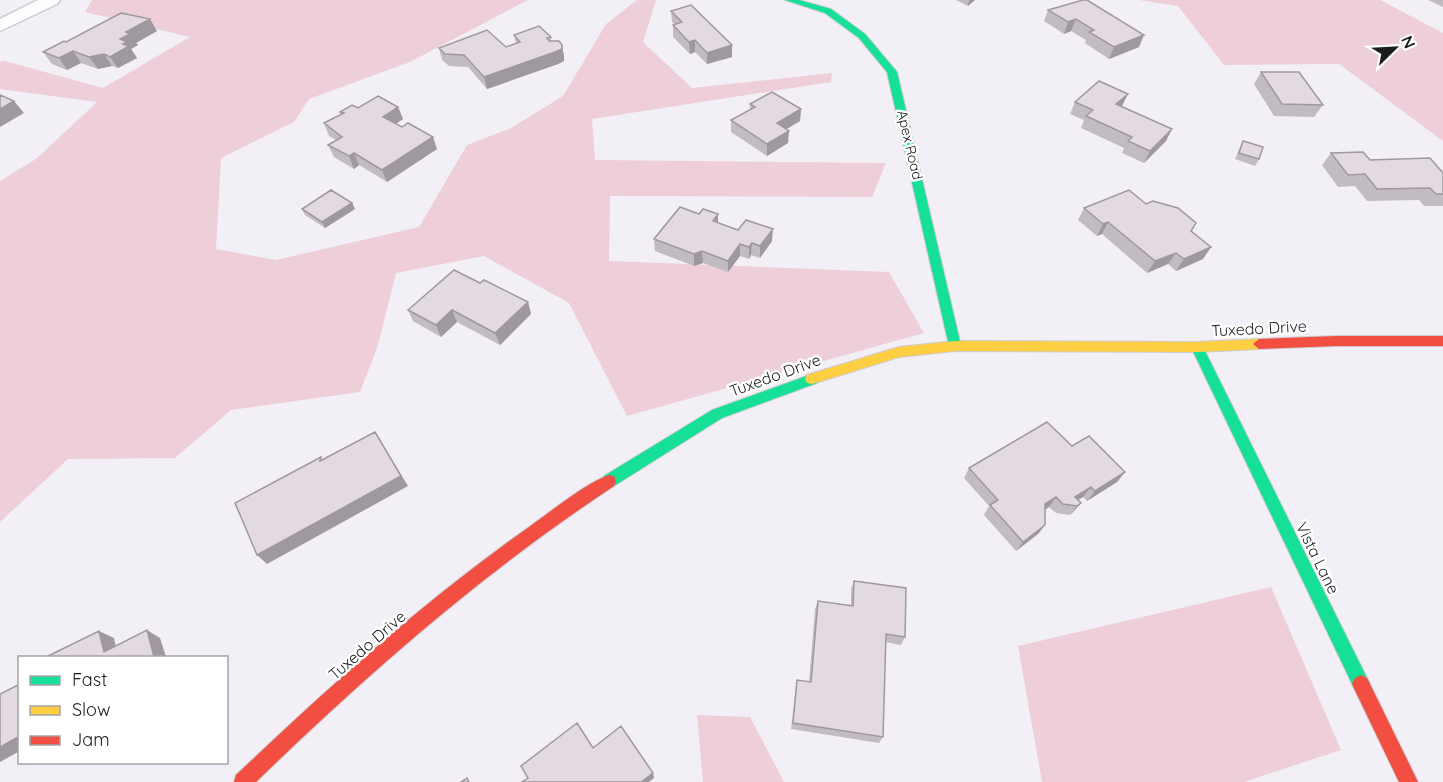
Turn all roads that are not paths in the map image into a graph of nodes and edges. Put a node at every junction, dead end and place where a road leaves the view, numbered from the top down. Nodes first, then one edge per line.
1 (51, 0) edge
2 (789, 0) edge
3 (0, 26) edge
4 (1443, 341) edge
5 (955, 345) junction
6 (1197, 348) junction
7 (243, 782) edge
8 (1409, 782) edge

1 - 3 street
2 - 5 street, Apex Road
4 - 6 street, Tuxedo Drive
5 - 6 street, Tuxedo Drive
5 - 7 street, Tuxedo Drive
6 - 8 street, Vista Lane

